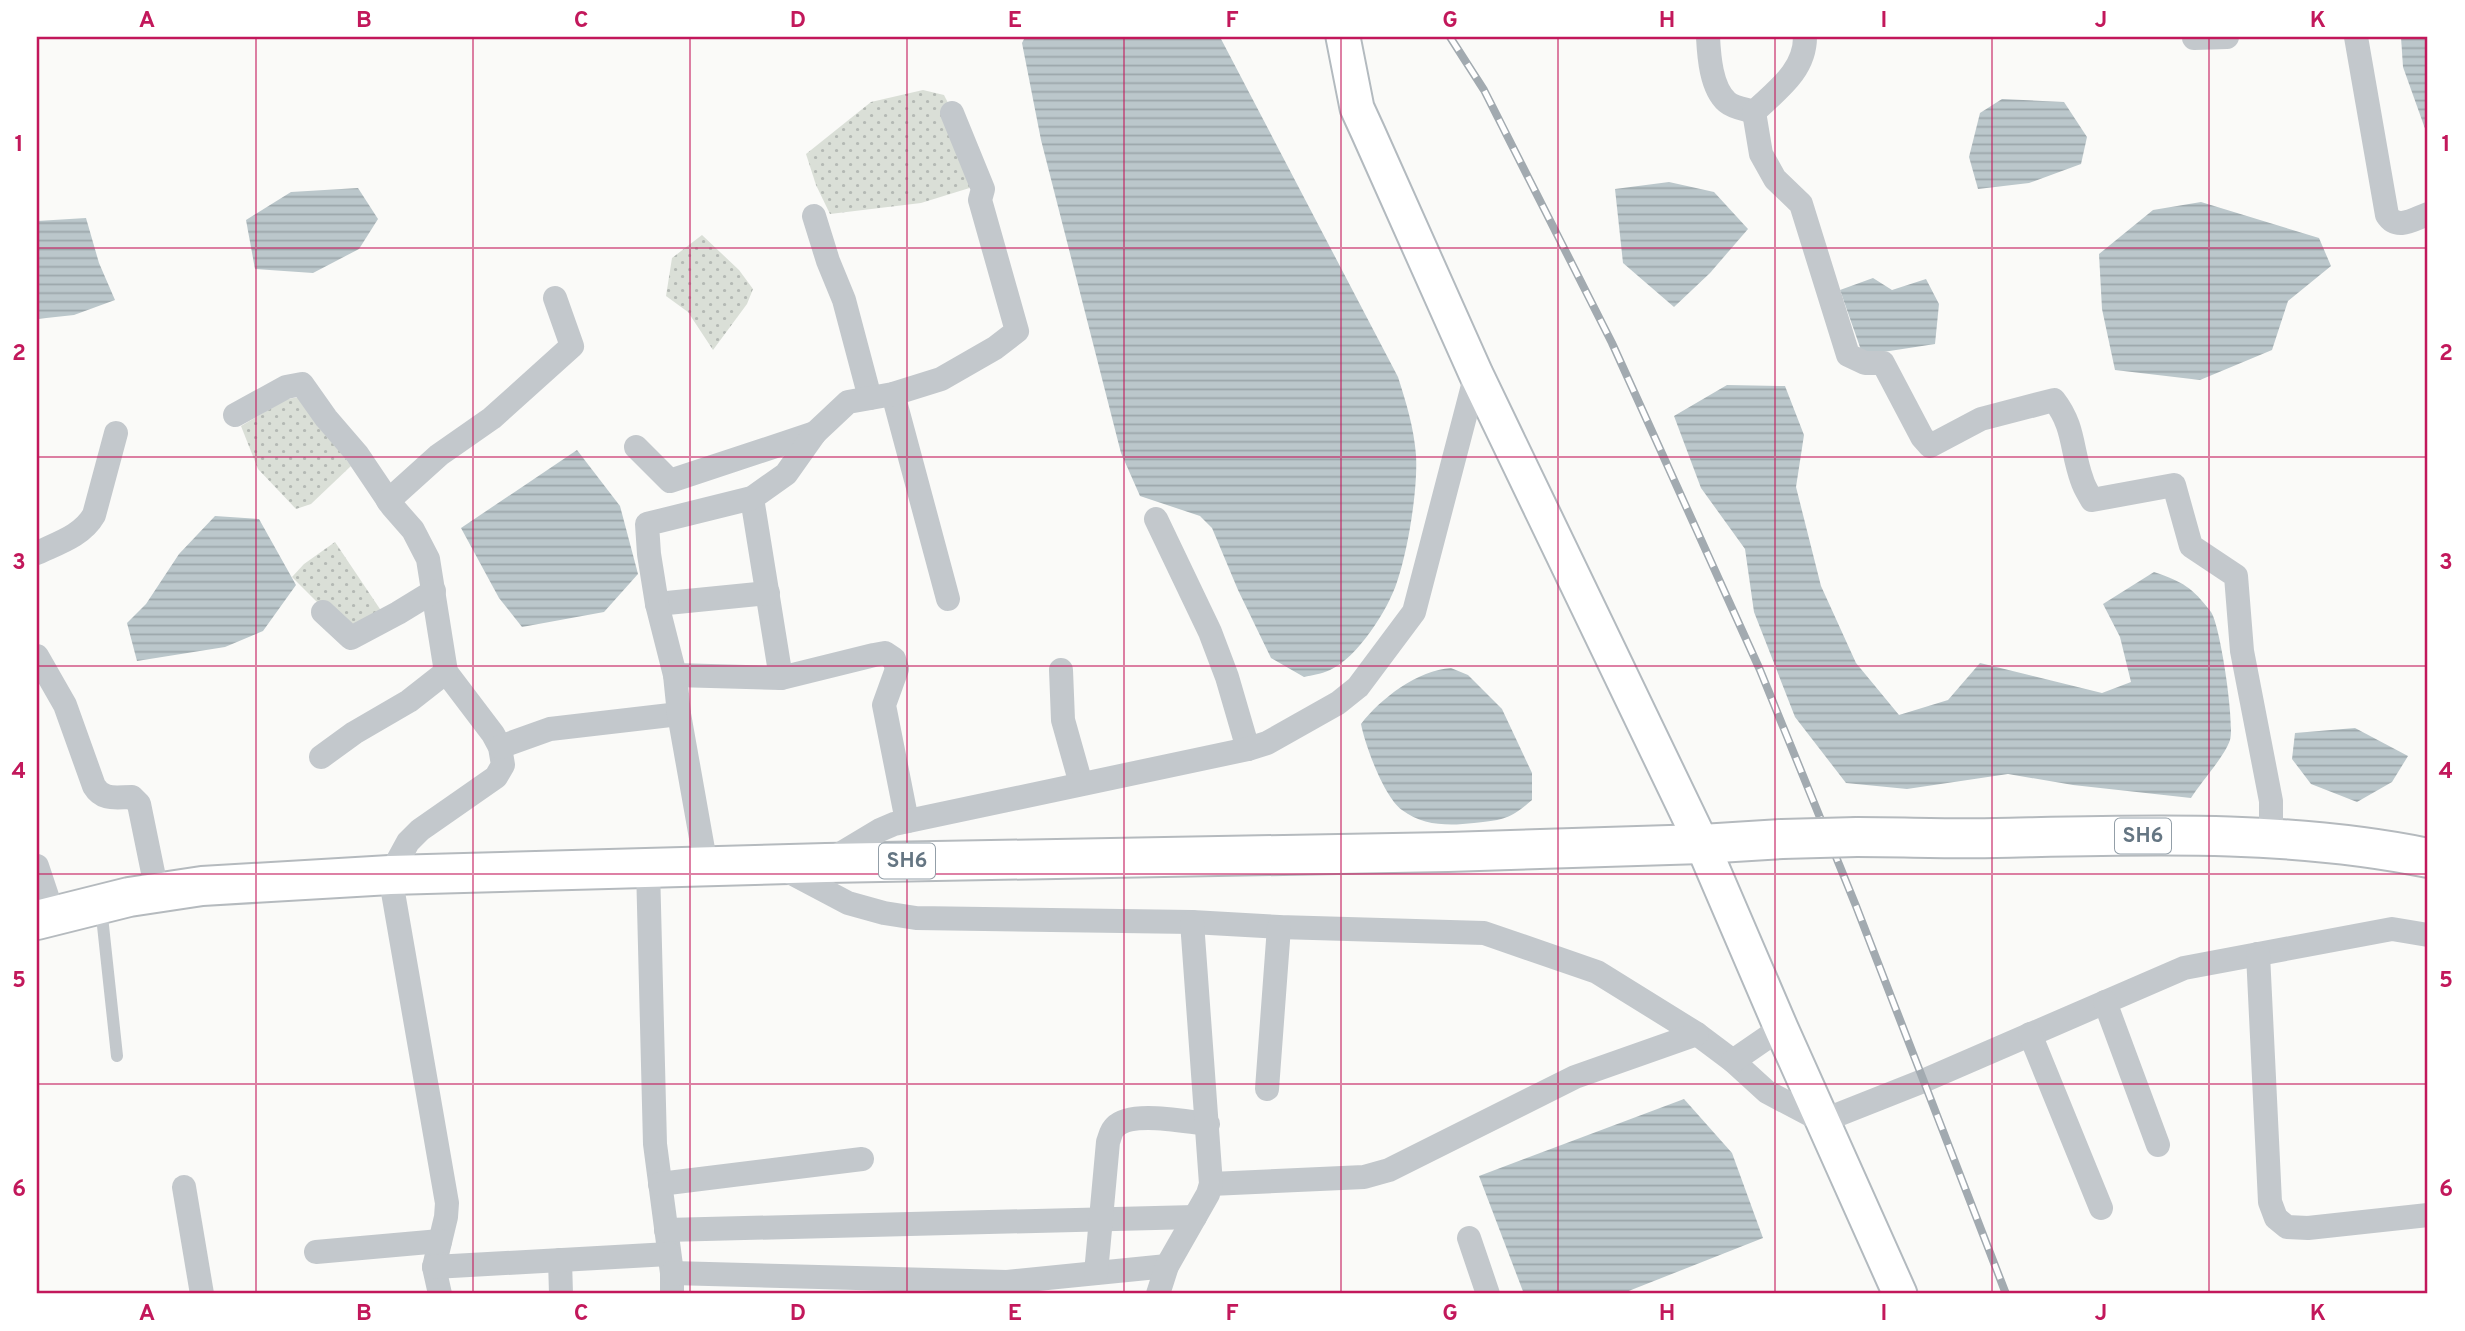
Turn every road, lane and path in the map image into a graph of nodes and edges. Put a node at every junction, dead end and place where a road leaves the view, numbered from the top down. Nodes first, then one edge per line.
1 (1319, 37) edge
2 (1343, 37) edge
3 (1708, 37) edge
4 (1805, 37) edge
5 (2227, 37) edge
6 (2356, 37) edge
7 (2194, 38) dead end
8 (1357, 108) junction
9 (1754, 112) junction
10 (952, 113) dead end
11 (2428, 214) edge
12 (814, 216) dead end
13 (555, 298) dead end
14 (1476, 374) junction
15 (882, 396) junction
16 (235, 415) dead end
17 (116, 433) dead end
18 (815, 433) junction
19 (636, 447) dead end
20 (752, 498) junction
21 (388, 501) junction
22 (1156, 519) dead end
23 (37, 553) edge
24 (433, 591) junction
25 (768, 593) junction
26 (948, 599) dead end
27 (657, 604) junction
28 (323, 612) dead end
29 (37, 656) edge
30 (1061, 670) dead end
31 (446, 672) junction
32 (675, 675) junction
33 (781, 678) junction
34 (679, 714) junction
35 (500, 747) junction
36 (1248, 749) junction
37 (321, 757) dead end
38 (1081, 784) junction
39 (907, 821) junction
40 (2271, 839) junction
41 (1702, 844) junction
42 (2428, 858) edge
43 (826, 863) junction
44 (775, 864) junction
45 (37, 866) edge
46 (706, 866) junction
47 (648, 867) junction
48 (390, 875) junction
49 (157, 892) junction
50 (100, 904) junction
51 (45, 917) edge
52 (1192, 922) junction
53 (1279, 927) junction
54 (2428, 935) edge
55 (2258, 954) junction
56 (2105, 1002) junction
57 (1781, 1028) junction
58 (1697, 1034) junction
59 (2030, 1034) junction
60 (117, 1056) dead end
61 (1733, 1061) junction
62 (1267, 1089) dead end
63 (1822, 1121) junction
64 (1208, 1124) junction
65 (2158, 1145) dead end
66 (862, 1159) dead end
67 (660, 1184) junction
68 (1211, 1184) junction
69 (184, 1187) dead end
70 (2101, 1208) dead end
71 (2428, 1214) edge
72 (1195, 1216) junction
73 (1101, 1219) junction
74 (1469, 1238) dead end
75 (440, 1241) junction
76 (316, 1252) dead end
77 (560, 1260) junction
78 (670, 1263) edge
79 (1167, 1266) junction
80 (434, 1267) junction
81 (1096, 1273) junction
82 (202, 1294) edge
83 (440, 1294) edge
84 (561, 1294) edge
85 (1157, 1294) edge
86 (1488, 1294) edge
87 (1900, 1294) edge

1 - 8 main road
2 - 8 main road
3 - 9 street
4 - 9 street
5 - 7 street
6 - 11 street
8 - 14 main road
9 - 40 street
10 - 15 street
12 - 15 street
13 - 21 street
14 - 36 street
14 - 41 main road
15 - 18 street
15 - 26 street
16 - 21 street
17 - 23 street
18 - 19 street
18 - 20 street
20 - 25 street
20 - 27 street
21 - 24 street
22 - 36 street
24 - 28 street
24 - 31 street
25 - 27 street
25 - 33 street
27 - 32 street
29 - 49 street
30 - 38 street
31 - 35 street
31 - 37 street
32 - 33 street
32 - 34 street
33 - 39 street
34 - 35 street
34 - 46 street
35 - 48 street
36 - 38 street
38 - 39 street
39 - 43 street
40 - 41 main road, SH6, bridge
40 - 42 main road, SH6
41 - 43 main road, SH6
41 - 57 main road
43 - 44 main road, SH6
44 - 46 main road, SH6
44 - 52 street
45 - 51 street
46 - 47 main road, SH6
47 - 48 main road, SH6
47 - 67 street
48 - 49 main road, SH6
48 - 75 street
49 - 50 main road, SH6
50 - 51 main road, SH6
50 - 60 lane
52 - 53 street
52 - 64 street
53 - 58 street
53 - 62 street
54 - 55 street
55 - 56 street
55 - 71 street
56 - 59 street
56 - 65 street
57 - 61 street
57 - 63 main road
58 - 61 street
58 - 68 street
59 - 63 street
59 - 70 street
61 - 63 street
63 - 87 main road
64 - 68 street
64 - 73 street
66 - 67 street
67 - 78 street
68 - 72 street
69 - 82 street
72 - 73 street
72 - 79 street
73 - 78 street
73 - 81 street
74 - 86 street
75 - 76 street
75 - 80 street
77 - 78 street
77 - 80 street
77 - 84 street
78 - 81 street
79 - 81 street
79 - 85 street
80 - 83 street

